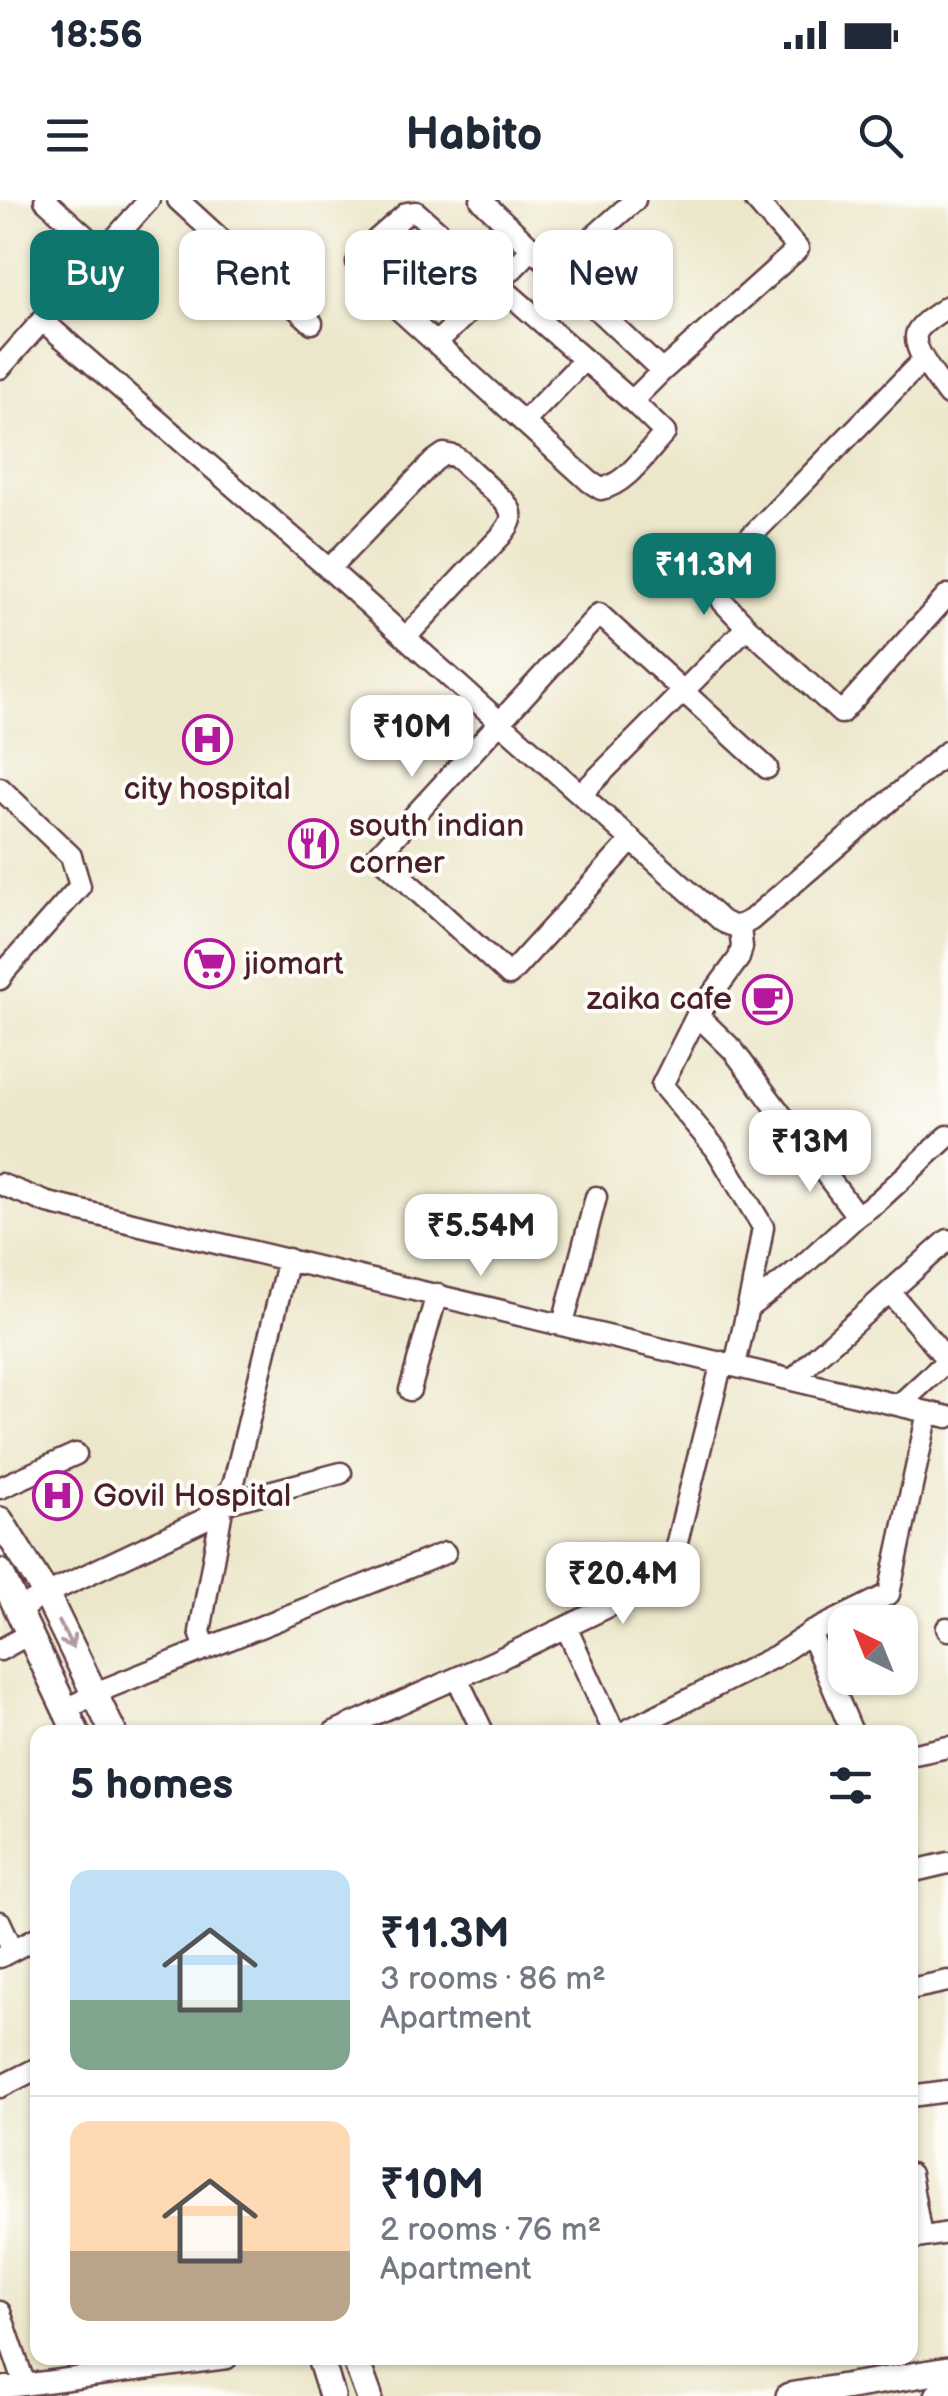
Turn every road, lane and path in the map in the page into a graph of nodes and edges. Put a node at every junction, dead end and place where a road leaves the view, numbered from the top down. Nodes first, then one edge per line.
1 (45, 200) edge
2 (149, 200) edge
3 (178, 200) edge
4 (481, 200) edge
5 (635, 200) edge
6 (755, 200) edge
7 (78, 230) edge
8 (122, 230) edge
9 (386, 230) edge
10 (436, 230) edge
11 (601, 230) edge
12 (533, 248) joint
13 (513, 269) edge
14 (513, 297) edge
15 (948, 306) edge
16 (43, 320) joint
17 (411, 320) edge
18 (460, 320) edge
19 (609, 320) edge
20 (312, 324) dead end
21 (436, 343) junction
22 (584, 360) junction
23 (924, 360) junction
24 (0, 368) edge
25 (662, 370) junction
26 (948, 395) edge
27 (632, 401) junction
28 (524, 422) junction
29 (329, 569) junction
30 (948, 595) edge
31 (747, 627) junction
32 (406, 638) junction
33 (683, 691) junction
34 (500, 721) junction
35 (948, 751) edge
36 (767, 768) dead end
37 (0, 788) edge
38 (580, 794) junction
39 (632, 840) junction
40 (740, 927) junction
41 (0, 979) edge
42 (696, 1015) junction
43 (948, 1136) edge
44 (0, 1184) edge
45 (596, 1197) dead end
46 (857, 1216) junction
47 (948, 1240) edge
48 (288, 1258) junction
49 (890, 1292) junction
50 (437, 1294) junction
51 (748, 1308) junction
52 (563, 1324) junction
53 (948, 1361) edge
54 (729, 1364) junction
55 (794, 1379) junction
56 (410, 1390) dead end
57 (899, 1405) junction
58 (938, 1414) edge
59 (76, 1454) dead end
60 (341, 1473) dead end
61 (0, 1488) edge
62 (223, 1504) junction
63 (0, 1520) edge
64 (446, 1553) dead end
65 (0, 1572) edge
66 (46, 1594) junction
67 (24, 1622) junction
68 (566, 1627) junction
69 (810, 1634) junction
70 (206, 1649) junction
71 (0, 1650) edge
72 (457, 1678) junction
73 (95, 1693) junction
74 (70, 1722) edge
75 (111, 1725) edge
76 (350, 1725) edge
77 (480, 1725) edge
78 (611, 1725) edge
79 (638, 1725) edge
80 (849, 1725) edge
81 (948, 1747) edge
82 (918, 1753) edge
83 (948, 1863) edge
84 (918, 1870) edge
85 (0, 1922) edge
86 (30, 1942) edge
87 (7, 1954) edge
88 (948, 1982) edge
89 (918, 1987) edge
90 (30, 2075) edge
91 (0, 2087) edge
92 (948, 2091) edge
93 (918, 2095) edge
94 (948, 2233) edge
95 (918, 2238) edge
96 (0, 2312) edge
97 (125, 2365) edge
98 (322, 2365) edge
99 (358, 2365) edge
100 (948, 2370) edge
101 (26, 2384) junction
102 (0, 2388) edge
103 (870, 2390) edge
104 (948, 2394) edge
105 (332, 2396) edge
106 (369, 2396) edge
107 (789, 2396) edge
108 (938, 2396) edge

1 - 7 street
2 - 8 street
3 - 20 street
4 - 12 street
5 - 11 street
6 - 25 street
9 - 10 street
12 - 13 street
14 - 22 street
15 - 23 street
16 - 24 street
16 - 29 street
17 - 21 street
18 - 21 street
19 - 25 street
21 - 28 street
22 - 27 street
22 - 28 street
23 - 26 street
23 - 31 street
25 - 27 street
27 - 28 street
29 - 32 street
29 - 32 street
30 - 31 street
31 - 33 street
32 - 34 street
33 - 34 street
33 - 36 street
33 - 38 street
34 - 38 street
34 - 39 street
35 - 40 street
37 - 41 street
38 - 39 street
39 - 40 street
40 - 42 street
42 - 46 street
42 - 51 street
43 - 46 street
44 - 48 street
45 - 52 street
46 - 51 street
47 - 49 street
48 - 50 street
48 - 62 street
49 - 53 street
49 - 55 street
50 - 52 street
50 - 56 street
51 - 54 street
52 - 54 street
53 - 57 street
54 - 55 street
54 - 68 street
55 - 57 street
57 - 58 street
58 - 69 street
59 - 61 street
60 - 62 street
62 - 66 street
62 - 70 street
63 - 66 main road
64 - 70 street
65 - 67 main road
66 - 67 street
66 -> 73 main road
67 - 71 street
67 - 74 main road
68 - 72 street
68 - 78 street
69 - 79 street
69 - 80 street
70 - 73 street
72 - 76 street
72 - 77 street
73 - 74 street
73 - 75 main road
81 - 82 street
83 - 84 street
85 - 87 street
86 - 87 street
88 - 89 street
90 - 91 street
92 - 93 street
94 - 95 street
96 - 101 street
97 - 101 street
98 - 105 main road
99 - 106 main road
100 - 103 main road
101 - 102 street
103 - 107 main road
104 - 108 main road

